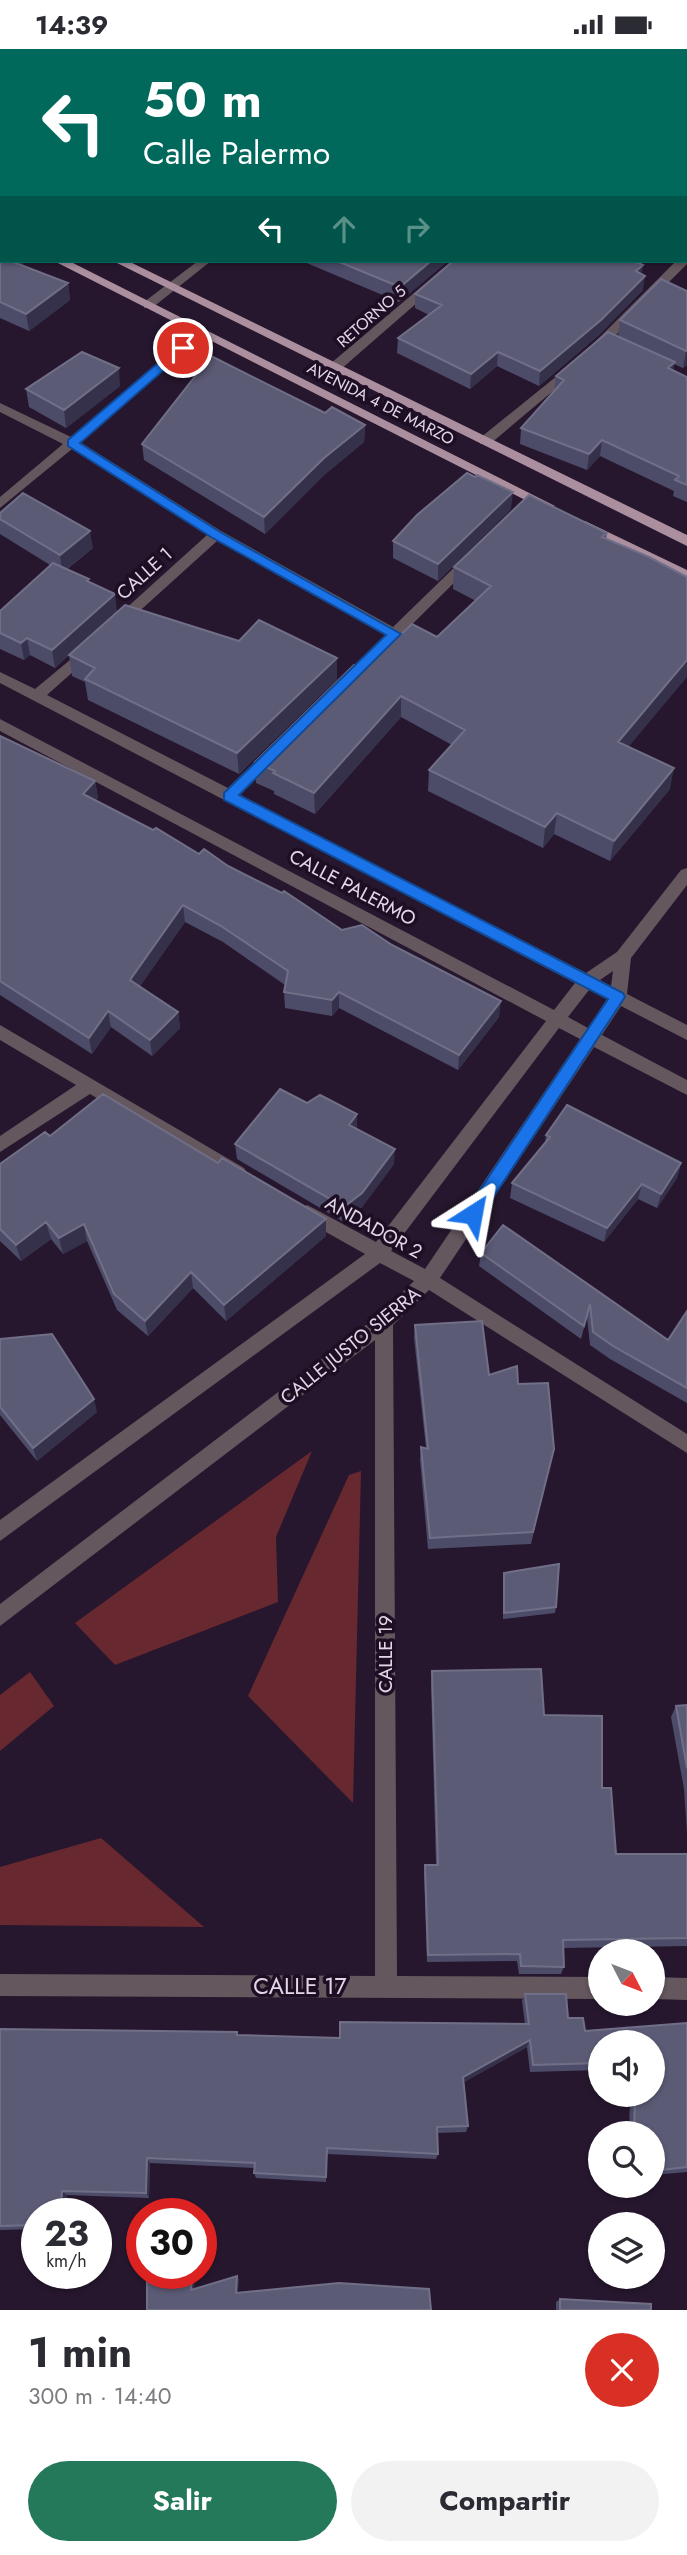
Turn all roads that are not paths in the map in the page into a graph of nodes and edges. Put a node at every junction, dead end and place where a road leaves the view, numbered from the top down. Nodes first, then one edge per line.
1 (64, 263) edge
2 (123, 263) edge
3 (202, 263) edge
4 (457, 263) edge
5 (681, 263) edge
6 (172, 287) junction
7 (148, 305) junction
8 (202, 332) junction
9 (335, 367) junction
10 (0, 407) edge
11 (485, 441) junction
12 (72, 443) junction
13 (0, 504) edge
14 (216, 534) junction
15 (687, 541) edge
16 (484, 547) edge
17 (687, 576) edge
18 (394, 634) junction
19 (0, 677) edge
20 (336, 691) edge
21 (37, 696) junction
22 (0, 724) edge
23 (288, 739) edge
24 (229, 796) junction
25 (687, 874) edge
26 (622, 956) junction
27 (586, 981) junction
28 (618, 997) junction
29 (556, 1019) junction
30 (0, 1032) edge
31 (687, 1033) edge
32 (593, 1038) junction
33 (88, 1086) junction
34 (687, 1088) edge
35 (0, 1145) edge
36 (257, 1184) edge
37 (293, 1205) edge
38 (378, 1254) junction
39 (428, 1280) junction
40 (384, 1322) junction
41 (687, 1444) edge
42 (0, 1532) edge
43 (0, 1616) edge
44 (0, 1985) edge
45 (386, 1986) junction
46 (588, 1988) edge
47 (665, 1988) edge
48 (687, 1989) edge

1 - 7 main road, AVENIDA 4 DE MARZO
2 - 6 main road, AVENIDA 4 DE MARZO
3 - 6 street
4 - 9 street, RETORNO 5
5 - 11 street
6 - 7 street
6 - 9 main road, AVENIDA 4 DE MARZO
7 - 8 main road, AVENIDA 4 DE MARZO
8 - 12 street
8 - 17 main road, AVENIDA 4 DE MARZO
9 - 11 main road, AVENIDA 4 DE MARZO
10 - 12 street
11 - 15 main road, AVENIDA 4 DE MARZO
12 - 13 street
12 - 14 street
14 - 18 street
14 - 21 street, CALLE 1
16 - 18 street
18 - 20 street
19 - 21 street, CALLE PALERMO
21 - 24 street, CALLE PALERMO
22 - 29 street, CALLE PALERMO
23 - 24 street
24 - 27 street, CALLE PALERMO
25 - 26 street
26 - 27 street
26 - 28 street
27 - 28 street, CALLE PALERMO
27 - 29 street
28 - 31 street, CALLE PALERMO
28 - 32 street, CALLE JUSTO SIERRA
29 - 32 street, CALLE PALERMO
29 - 38 street
30 - 33 street
32 - 34 street, CALLE PALERMO
32 - 39 street, CALLE JUSTO SIERRA
33 - 35 street
33 - 36 street
37 - 38 street, ANDADOR 2
38 - 39 street, ANDADOR 2
38 - 42 street
39 - 40 street, CALLE JUSTO SIERRA
39 - 41 street, ANDADOR 2
40 - 43 street, CALLE JUSTO SIERRA
40 - 45 street, CALLE 19
44 - 45 street, CALLE 17
45 - 46 street, CALLE 17
47 - 48 street

